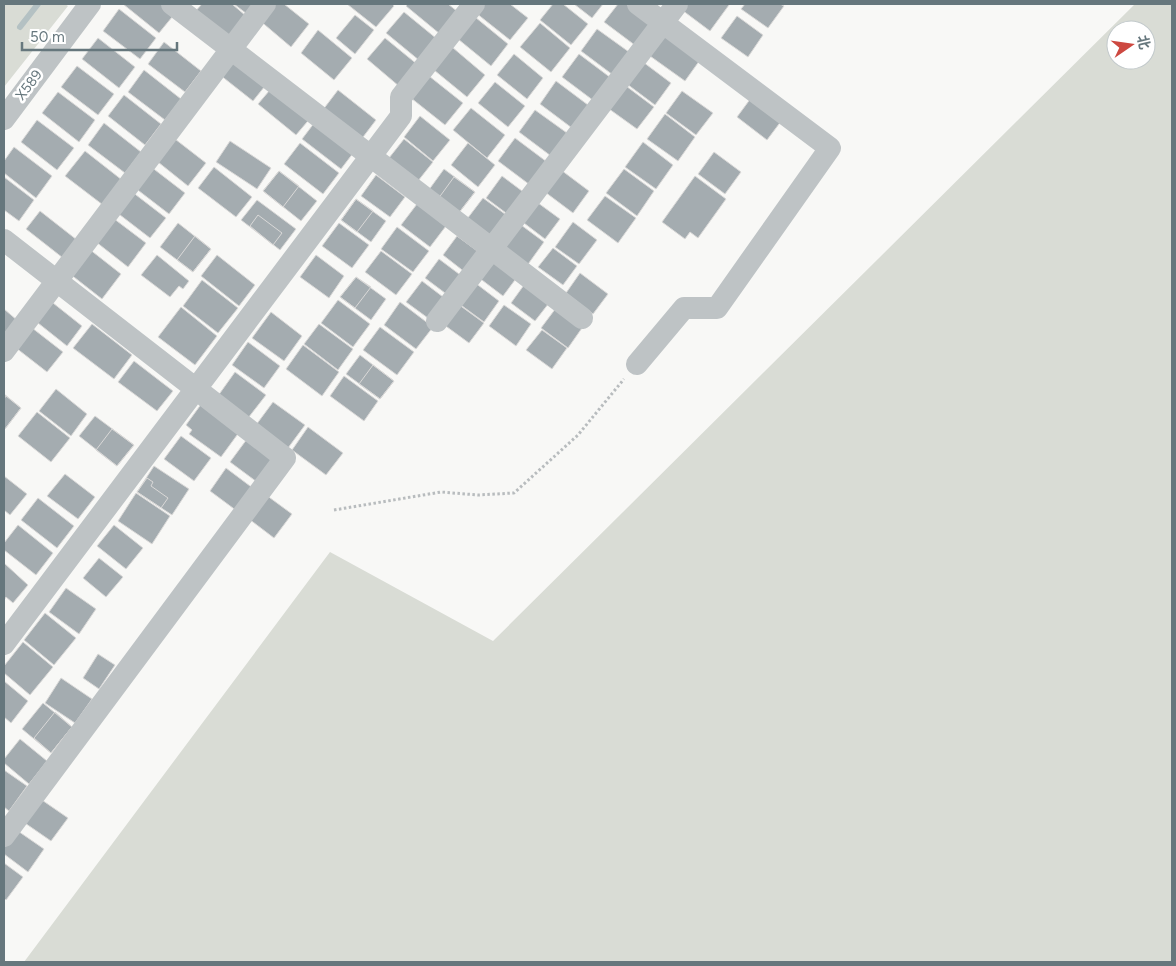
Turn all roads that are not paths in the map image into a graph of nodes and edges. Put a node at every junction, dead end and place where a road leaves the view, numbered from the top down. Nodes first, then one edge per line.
1 (90, 4) edge
2 (172, 4) edge
3 (265, 4) edge
4 (474, 4) edge
5 (638, 4) edge
6 (677, 4) edge
7 (663, 23) junction
8 (231, 49) junction
9 (4, 119) edge
10 (371, 156) junction
11 (4, 240) edge
12 (492, 249) junction
13 (56, 281) junction
14 (582, 318) dead end
15 (437, 321) dead end
16 (4, 351) edge
17 (637, 364) road end
18 (196, 389) junction
19 (4, 644) edge
20 (4, 836) edge

1 - 9 street, X589 / X589
2 - 8 street
3 - 8 street
4 - 10 street
5 - 7 street
6 - 7 street
7 - 12 street
7 - 17 street
8 - 10 street
8 - 13 street
10 - 12 street
10 - 18 street
11 - 13 street
12 - 14 street
12 - 15 street
13 - 16 street
13 - 18 street
18 - 19 street
18 - 20 street

